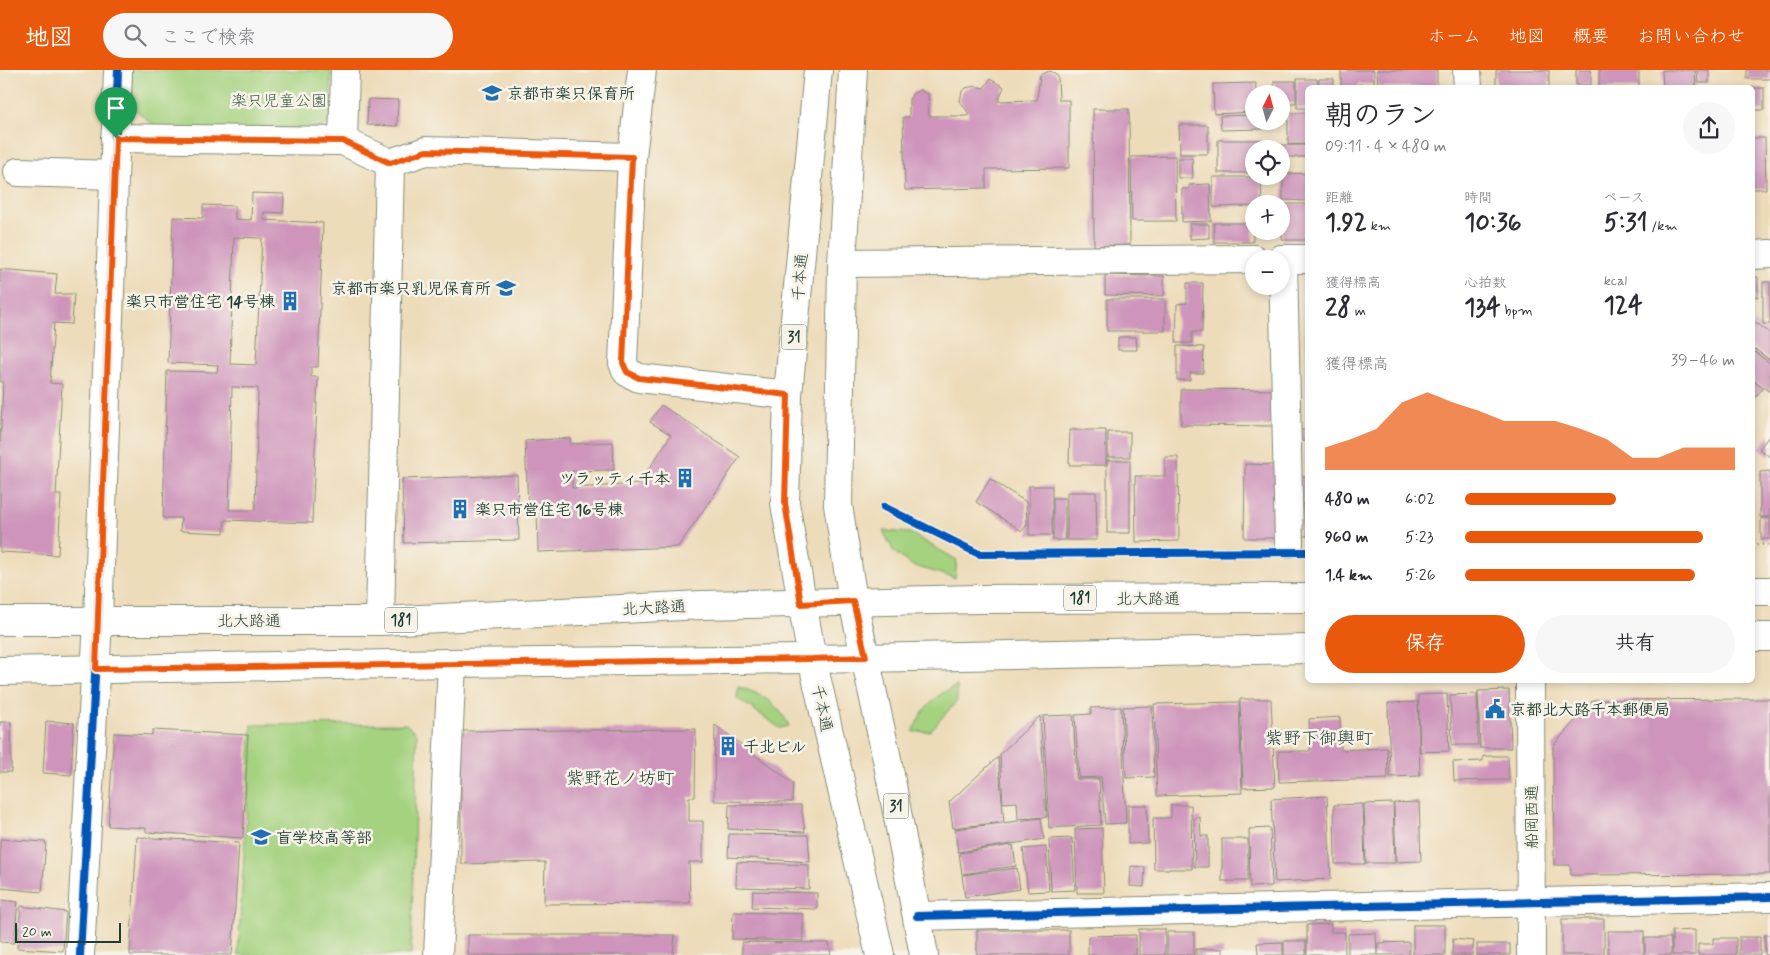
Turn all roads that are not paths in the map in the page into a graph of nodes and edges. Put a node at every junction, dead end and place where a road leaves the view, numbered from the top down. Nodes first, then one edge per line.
1 (118, 70) edge
2 (345, 70) edge
3 (642, 70) edge
4 (818, 70) edge
5 (853, 70) edge
6 (1467, 70) edge
7 (1468, 85) edge
8 (116, 138) junction
9 (343, 141) junction
10 (632, 157) junction
11 (390, 163) junction
12 (18, 172) dead end
13 (114, 175) junction
14 (1770, 254) edge
15 (1755, 255) edge
16 (1245, 259) edge
17 (842, 263) junction
18 (1289, 295) edge
19 (788, 395) junction
20 (1278, 548) road end
21 (1755, 591) edge
22 (1770, 591) edge
23 (1305, 598) edge
24 (853, 601) junction
25 (801, 604) junction
26 (98, 620) junction
27 (0, 621) edge
28 (380, 621) junction
29 (1755, 637) edge
30 (1770, 637) edge
31 (1305, 649) edge
32 (866, 657) junction
33 (812, 659) junction
34 (452, 663) junction
35 (96, 669) junction
36 (0, 671) edge
37 (1530, 683) edge
38 (1770, 896) edge
39 (1531, 902) junction
40 (917, 916) junction
41 (80, 955) edge
42 (438, 955) edge
43 (880, 955) edge
44 (924, 955) edge
45 (1531, 955) edge

1 - 8 main road
2 - 9 main road
3 - 10 main road
4 - 19 main road, 千本通 / 31
5 - 17 main road, 31
6 - 7 main road
8 - 9 main road
8 - 13 main road
9 - 11 main road
10 - 11 main road
10 - 19 main road
11 - 28 main road
12 - 13 main road
13 - 26 main road
14 - 15 main road
16 - 17 main road
17 - 24 main road, 31
18 - 20 main road
19 - 25 main road, 千本通 / 31
21 - 22 main road
23 - 24 main road, 北大路通 / 181
24 - 25 main road, 北大路通 / 181
24 - 32 main road, 31
25 - 28 main road, 北大路通 / 181
25 - 33 main road, 千本通 / 31
26 - 27 main road, 北大路通 / 181
26 - 28 main road, 北大路通 / 181
26 - 35 main road
29 - 30 main road
31 - 32 main road
32 - 33 main road
32 - 40 main road, 31
33 - 34 main road
33 - 43 main road, 千本通 / 31
34 - 35 main road
34 - 42 main road
35 - 36 main road
35 - 41 main road
37 - 39 main road, 船岡西通
38 - 39 main road
39 - 40 main road
39 - 45 main road, 船岡西通
40 - 44 main road, 31

